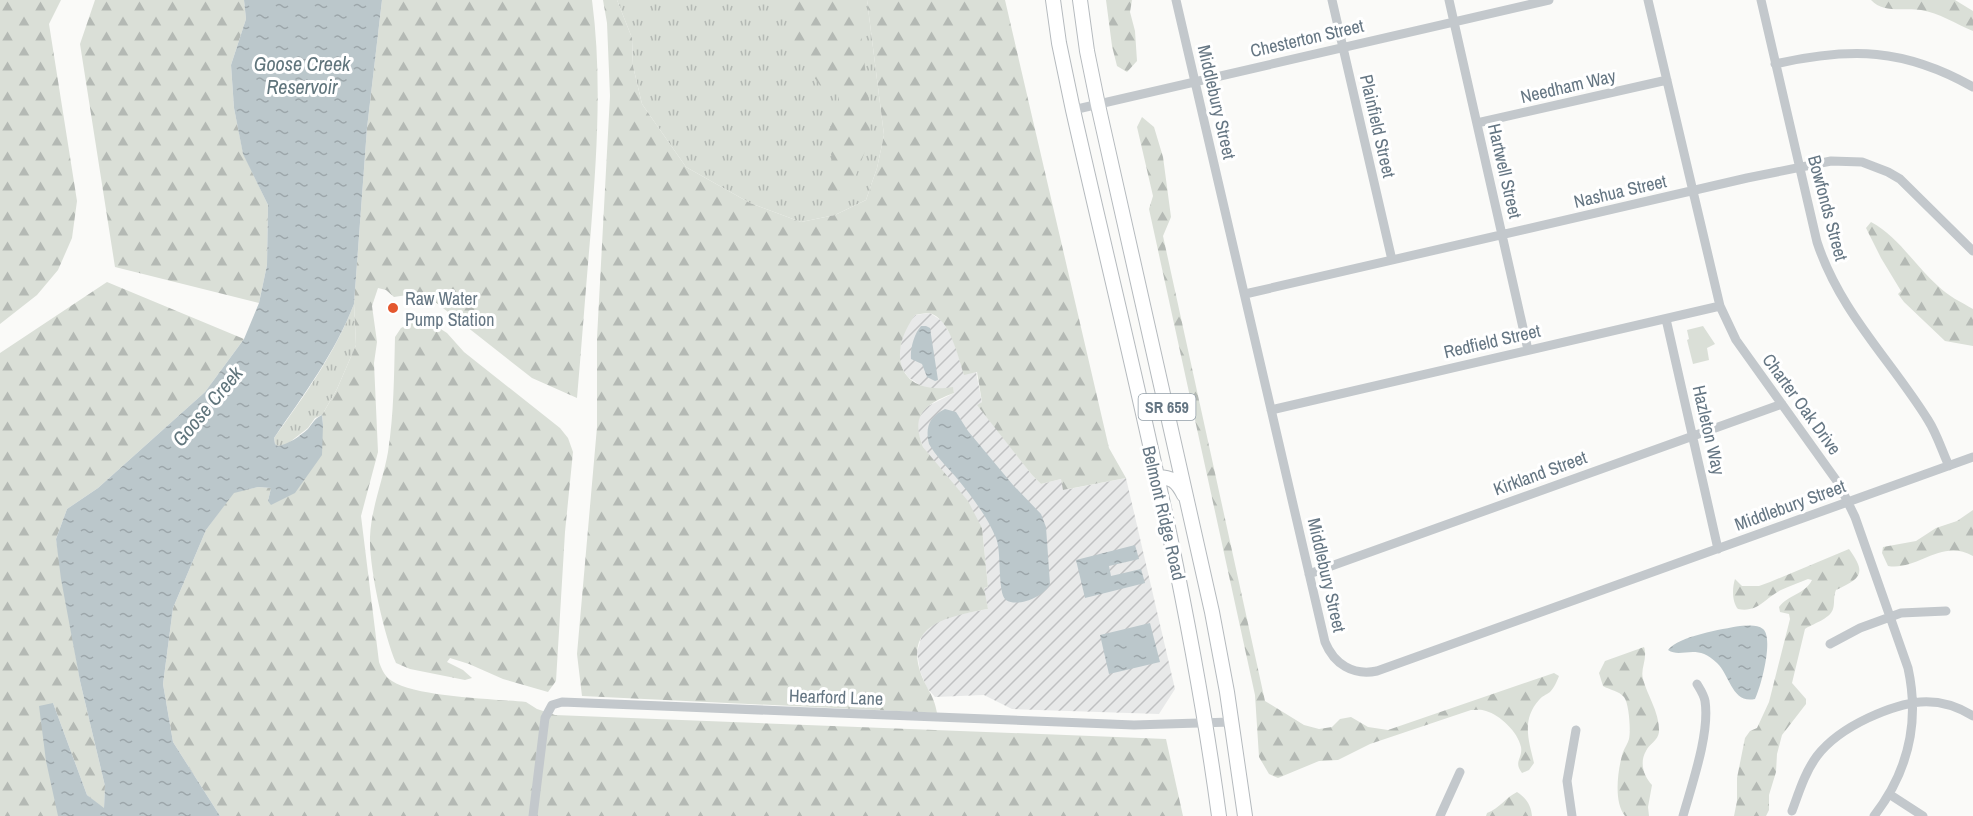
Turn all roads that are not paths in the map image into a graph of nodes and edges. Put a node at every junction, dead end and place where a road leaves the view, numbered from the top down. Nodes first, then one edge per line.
1 (1053, 0) edge
2 (1080, 0) edge
3 (1176, 0) edge
4 (1332, 0) edge
5 (1449, 0) edge
6 (1549, 0) edge
7 (1648, 0) edge
8 (1761, 0) edge
9 (1454, 21) junction
10 (1342, 47) junction
11 (1775, 64) junction
12 (1667, 80) junction
13 (1194, 81) junction
14 (1973, 87) edge
15 (1098, 105) junction
16 (1073, 110) junction
17 (1477, 123) junction
18 (1799, 167) junction
19 (1692, 191) junction
20 (1502, 235) junction
21 (1973, 251) edge
22 (1392, 260) junction
23 (1245, 294) junction
24 (1720, 306) junction
25 (1666, 319) junction
26 (1528, 350) junction
27 (1782, 404) junction
28 (1272, 410) junction
29 (1693, 435) junction
30 (1973, 457) edge
31 (1949, 466) junction
32 (1156, 477) junction
33 (1188, 502) junction
34 (1848, 502) junction
35 (1718, 549) junction
36 (1309, 574) junction
37 (1946, 611) dead end
38 (1890, 616) junction
39 (1830, 644) dead end
40 (1697, 684) dead end
41 (1913, 702) junction
42 (1973, 716) edge
43 (1231, 722) junction
44 (1206, 724) junction
45 (1576, 730) dead end
46 (1460, 772) dead end
47 (1889, 795) junction
48 (1792, 810) dead end
49 (534, 816) edge
50 (1219, 816) edge
51 (1245, 816) edge
52 (1440, 816) edge
53 (1572, 816) edge
54 (1683, 816) edge
55 (1874, 816) edge
56 (1923, 816) edge

1 - 16 main road, Belmont Ridge Road / SR 659
2 - 15 main road, Belmont Ridge Road / SR 659
3 - 13 street, Middlebury Street
4 - 10 street, Plainfield Street
5 - 9 street, Hartwell Street
6 - 9 street, Chesterton Street
7 - 12 street, Charter Oak Drive
8 - 11 street, Bowfonds Street
9 - 10 street, Chesterton Street
9 - 17 street, Hartwell Street
10 - 13 street, Chesterton Street
10 - 22 street, Plainfield Street
11 - 14 street
11 - 18 street, Bowfonds Street
12 - 17 street, Needham Way
12 - 19 street, Charter Oak Drive
13 - 15 street, Chesterton Street
13 - 23 street, Middlebury Street
15 - 16 street, Chesterton Street
15 - 33 main road, Belmont Ridge Road / SR 659
16 - 32 main road, Belmont Ridge Road / SR 659
17 - 20 street, Hartwell Street
18 - 19 street, Nashua Street
18 - 21 street, Nashua Street
18 - 31 street, Bowfonds Street
19 - 20 street, Nashua Street
19 - 24 street, Charter Oak Drive
20 - 22 street, Nashua Street
20 - 26 street, Hartwell Street
22 - 23 street, Nashua Street
23 - 28 street, Middlebury Street
24 - 25 street, Redfield Street
24 - 27 street, Charter Oak Drive
25 - 26 street, Redfield Street
25 - 29 street, Hazleton Way
26 - 28 street, Redfield Street
27 - 29 street, Kirkland Street
27 - 34 street, Charter Oak Drive
28 - 36 street, Middlebury Street
29 - 35 street, Hazleton Way
29 - 36 street, Kirkland Street
30 - 31 street
31 - 34 street, Middlebury Street
32 - 33 main road
32 - 44 main road, Belmont Ridge Road / SR 659
33 - 43 main road, Belmont Ridge Road / SR 659
34 - 35 street, Middlebury Street
34 - 38 street, Charter Oak Drive
35 - 36 street, Middlebury Street
37 - 38 street
38 - 39 street
38 - 41 street, Charter Oak Drive
40 - 54 street
41 - 42 street
41 - 47 street, Charter Oak Drive
41 - 48 street
43 - 44 street, Hearford Lane
43 - 51 main road, Belmont Ridge Road / SR 659
44 - 49 street, Hearford Lane
44 - 50 main road, Belmont Ridge Road / SR 659
45 - 53 street
46 - 52 street
47 - 55 street, Charter Oak Drive
47 - 56 street

